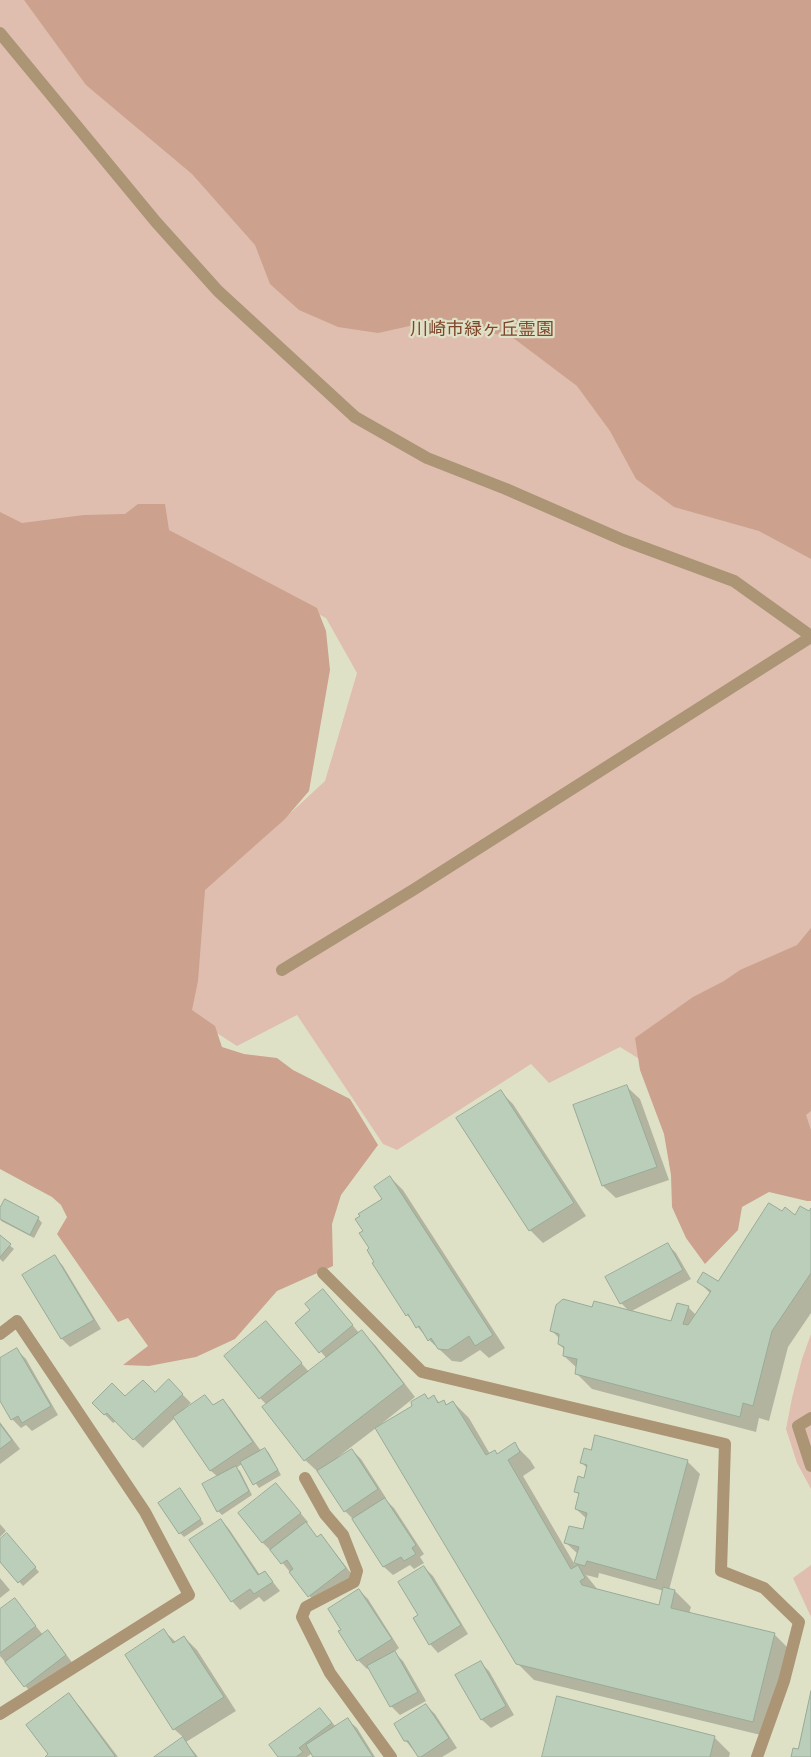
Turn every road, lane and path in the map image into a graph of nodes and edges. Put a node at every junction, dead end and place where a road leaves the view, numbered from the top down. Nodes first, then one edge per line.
1 (0, 33) edge
2 (811, 636) edge
3 (282, 970) dead end
4 (323, 1273) dead end
5 (0, 1334) edge
6 (811, 1418) edge
7 (811, 1466) edge
8 (305, 1478) dead end
9 (0, 1714) edge
10 (391, 1757) edge
11 (757, 1757) edge

1 - 2 street
2 - 3 street
4 - 11 street
5 - 9 street
6 - 7 street
8 - 10 street

